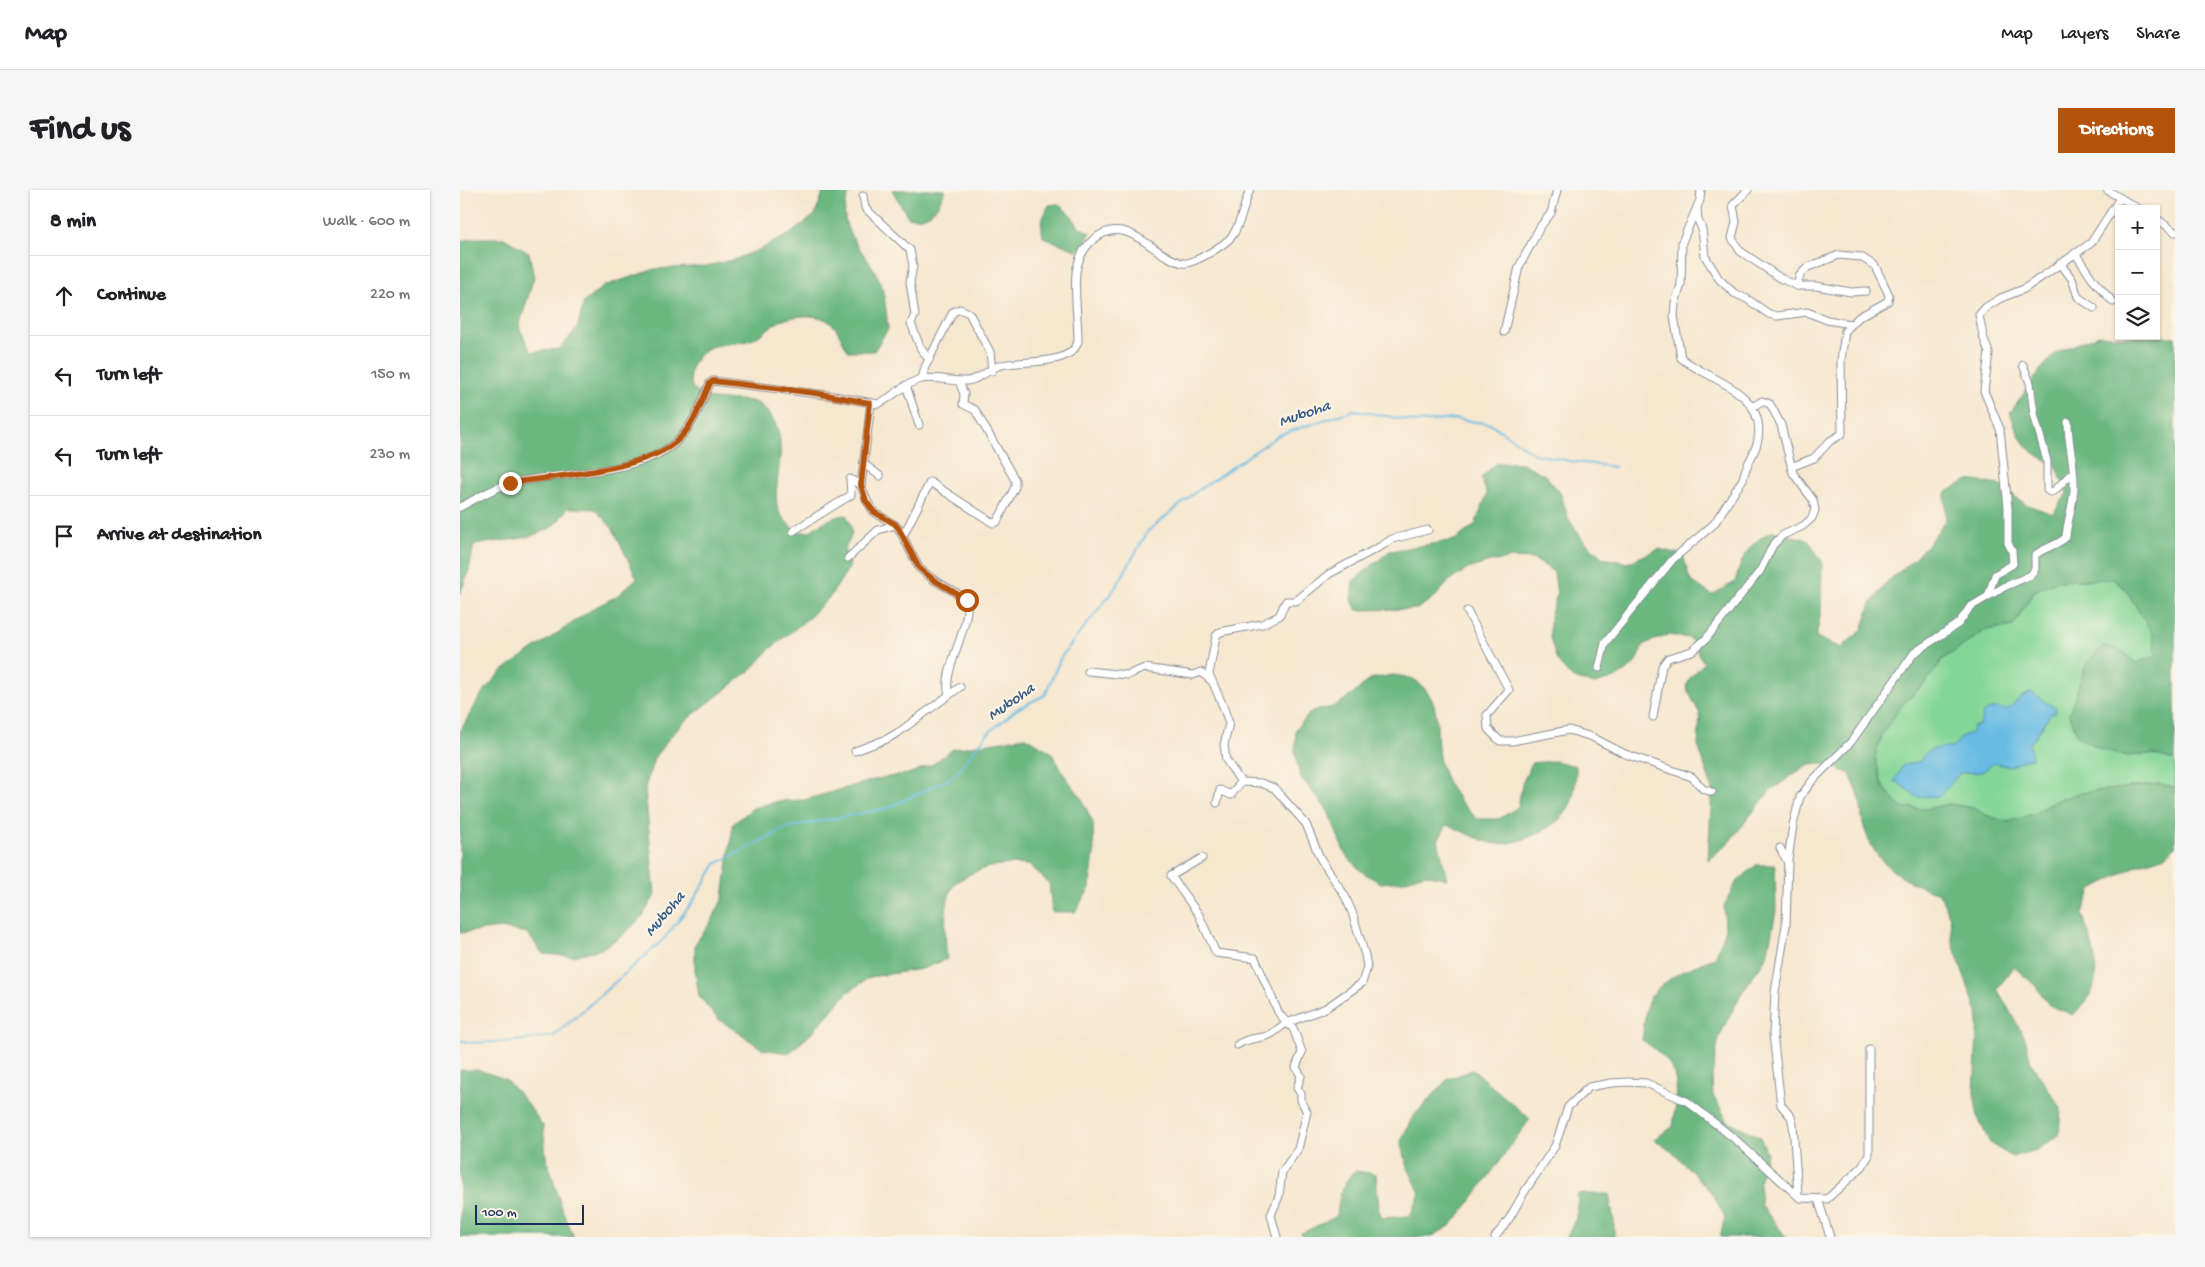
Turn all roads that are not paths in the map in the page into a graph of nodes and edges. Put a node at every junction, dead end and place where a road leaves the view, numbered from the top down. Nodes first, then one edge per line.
1 (1250, 190) edge
2 (1557, 190) edge
3 (1700, 190) edge
4 (1748, 190) edge
5 (2107, 190) edge
6 (863, 196) dead end
7 (2120, 198) junction
8 (2133, 205) edge
9 (1697, 207) junction
10 (2160, 220) edge
11 (2175, 229) edge
12 (2075, 253) junction
13 (2060, 263) junction
14 (1797, 286) junction
15 (1866, 291) dead end
16 (2113, 302) dead end
17 (2094, 308) dead end
18 (1851, 324) junction
19 (1504, 332) dead end
20 (929, 360) junction
21 (2023, 365) dead end
22 (992, 371) junction
23 (922, 379) junction
24 (958, 381) junction
25 (906, 385) junction
26 (870, 403) junction
27 (1754, 406) junction
28 (2068, 422) dead end
29 (919, 425) dead end
30 (864, 464) junction
31 (1791, 467) junction
32 (2073, 472) junction
33 (880, 476) dead end
34 (861, 485) junction
35 (460, 507) edge
36 (895, 524) junction
37 (1428, 530) dead end
38 (793, 531) dead end
39 (904, 536) junction
40 (848, 558) dead end
41 (1988, 596) junction
42 (1467, 611) dead end
43 (1599, 668) dead end
44 (1088, 671) dead end
45 (1216, 686) junction
46 (960, 687) dead end
47 (949, 695) junction
48 (1653, 717) dead end
49 (855, 750) dead end
50 (1241, 782) junction
51 (1712, 792) dead end
52 (1217, 803) dead end
53 (1780, 848) dead end
54 (1202, 858) dead end
55 (1788, 863) junction
56 (1287, 1023) junction
57 (1237, 1045) dead end
58 (1869, 1049) dead end
59 (1798, 1195) junction
60 (1818, 1199) junction
61 (1277, 1237) edge
62 (1494, 1237) edge
63 (1830, 1237) edge

1 - 22 street
2 - 19 street
3 - 9 street
4 - 14 street
5 - 7 street
6 - 20 street
7 - 8 street
7 - 12 street
9 - 18 street
9 - 27 street
10 - 11 street
12 - 13 street
12 - 16 street
13 - 17 street
13 - 41 street
14 - 15 street
14 - 18 street
18 - 31 street
20 - 22 street
20 - 23 street
21 - 32 street
22 - 24 street
23 - 24 street
23 - 25 street
24 - 39 street
25 - 26 street
25 - 29 street
26 - 30 street
26 - 35 street
27 - 31 street
27 - 43 street
28 - 32 street
30 - 33 street
30 - 34 street
31 - 48 street
32 - 41 street
34 - 36 street
34 - 38 street
36 - 39 street
36 - 40 street
37 - 45 street
39 - 47 street
41 - 55 street
42 - 51 street
44 - 45 street
45 - 50 street
46 - 47 street
47 - 49 street
50 - 52 street
50 - 56 street
53 - 55 street
54 - 56 street
55 - 59 street
56 - 57 street
56 - 61 street
58 - 60 street
59 - 60 street
59 - 62 street
60 - 63 street

